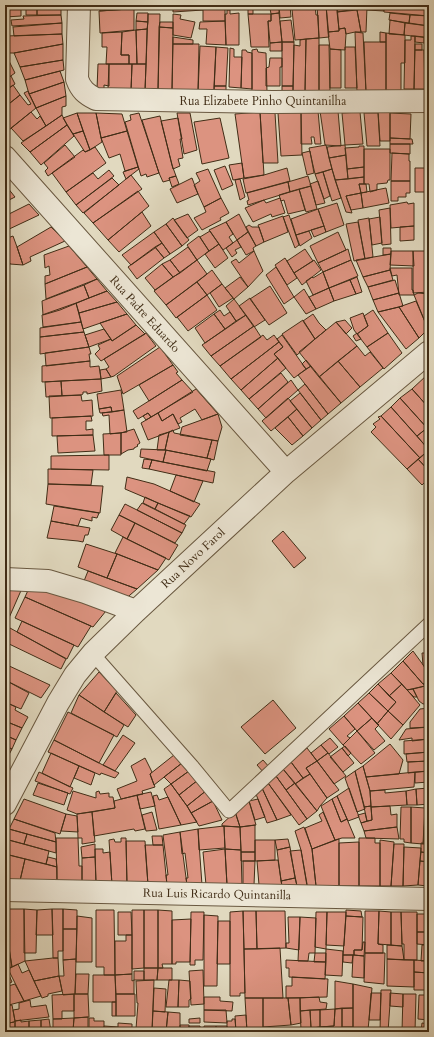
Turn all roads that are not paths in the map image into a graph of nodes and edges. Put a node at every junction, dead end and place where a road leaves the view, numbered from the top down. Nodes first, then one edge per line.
1 (78, 5) edge
2 (429, 101) edge
3 (5, 157) edge
4 (429, 352) edge
5 (286, 472) junction
6 (5, 579) edge
7 (136, 611) junction
8 (429, 624) edge
9 (93, 654) junction
10 (5, 804) edge
11 (5, 890) edge
12 (429, 899) edge

1 - 2 street, Rua Elizabete Pinho Quintanilha
3 - 5 street, Rua Padre Eduardo
4 - 5 street, Rua Novo Farol
5 - 7 street, Rua Novo Farol
6 - 7 street
7 - 9 street, Rua Novo Farol
8 - 9 lane
9 - 10 street, Rua Novo Farol
11 - 12 street, Rua Luis Ricardo Quintanilla

